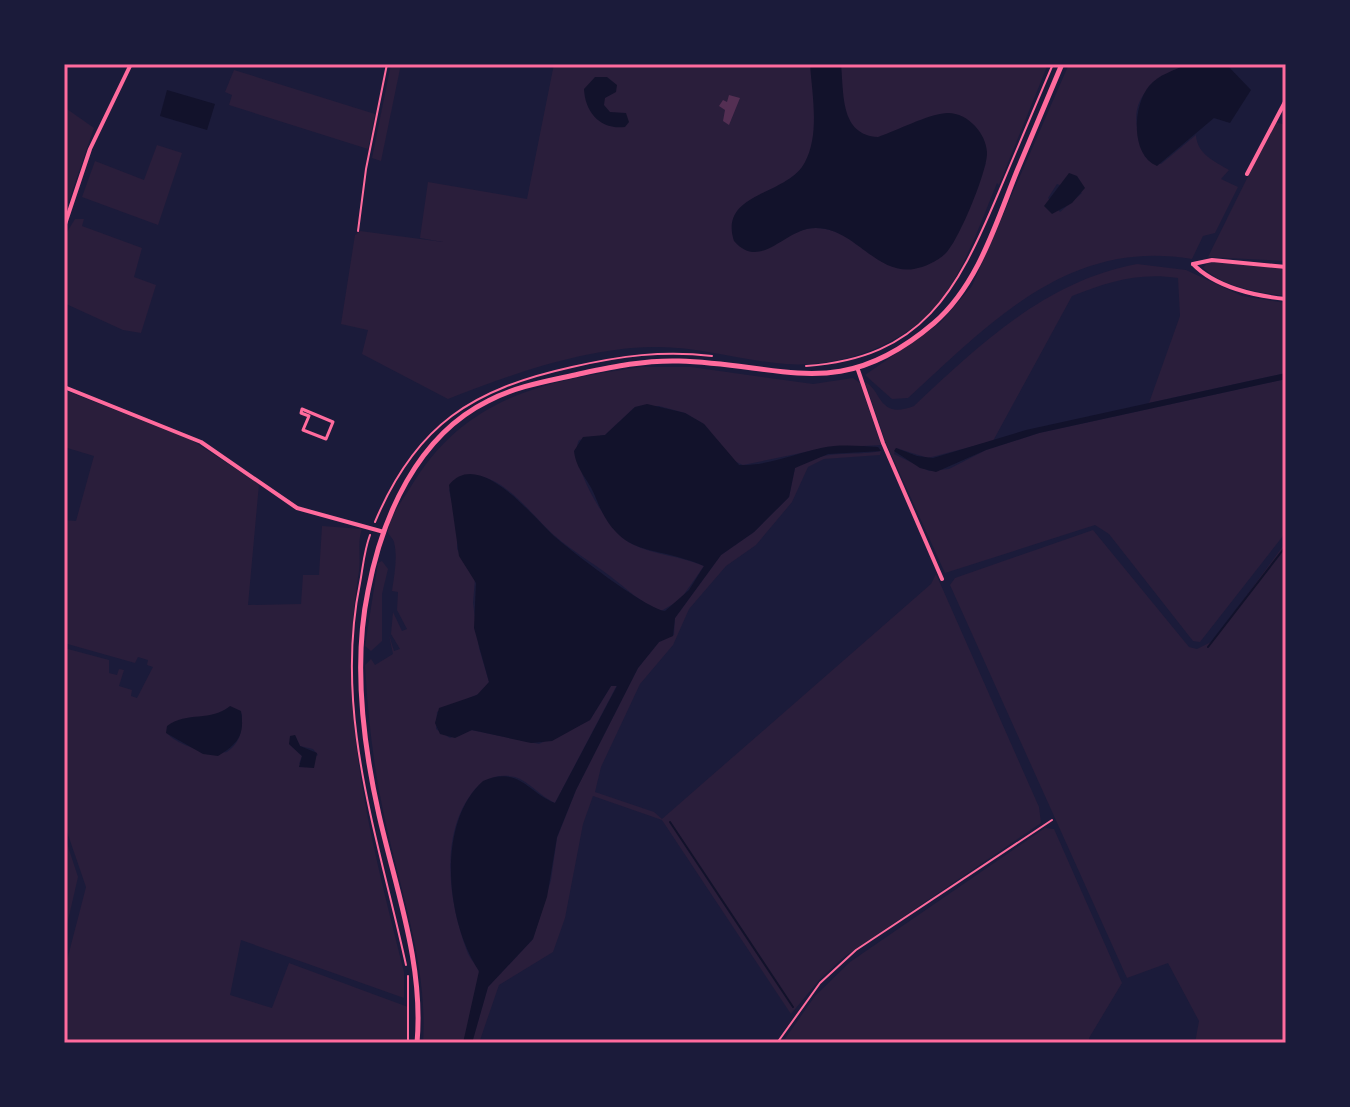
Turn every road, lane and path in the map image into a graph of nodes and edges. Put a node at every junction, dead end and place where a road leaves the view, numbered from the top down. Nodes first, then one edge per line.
1 (131, 64) edge
2 (387, 64) edge
3 (1053, 64) edge
4 (1062, 64) edge
5 (1286, 100) edge
6 (1247, 174) dead end
7 (64, 227) edge
8 (358, 231) dead end
9 (1286, 267) edge
10 (1286, 299) edge
11 (720, 357) dead end
12 (795, 366) dead end
13 (857, 367) junction
14 (64, 387) edge
15 (309, 416) joint
16 (449, 417) dead end
17 (384, 532) junction
18 (942, 579) dead end
19 (1052, 820) dead end
20 (417, 1043) edge
21 (777, 1043) edge

1 - 7 street
2 - 8 path
3 - 12 path
4 - 13 main road
5 - 6 street
9 - 10 street
11 - 16 path
13 - 17 main road
13 - 18 street
14 - 17 street
15 - 15 street
17 - 20 main road
19 - 21 path

